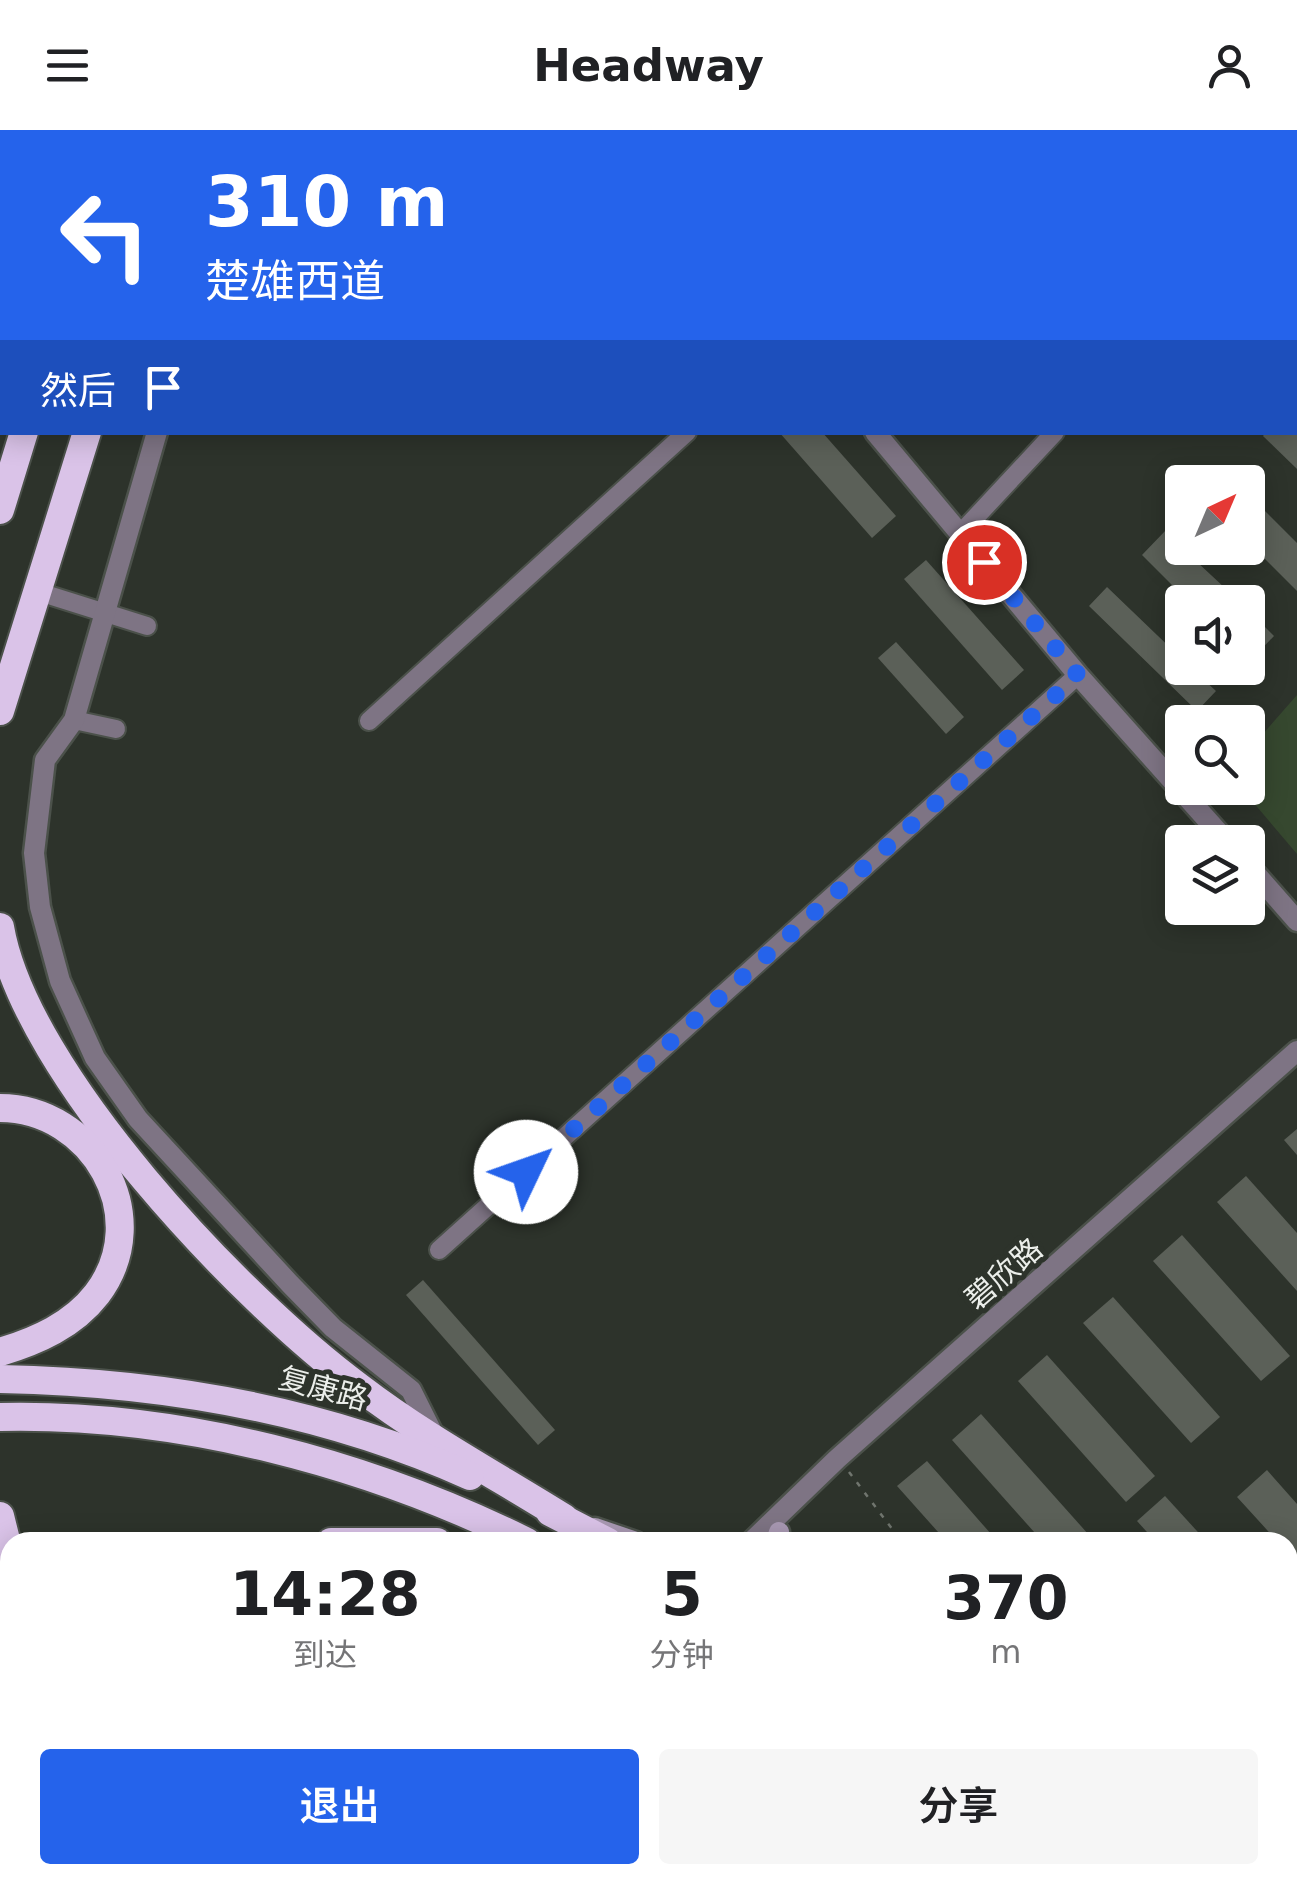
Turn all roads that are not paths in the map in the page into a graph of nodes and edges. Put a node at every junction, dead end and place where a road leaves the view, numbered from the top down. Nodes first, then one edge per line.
1 (23, 435) edge
2 (86, 435) edge
3 (156, 435) edge
4 (684, 435) edge
5 (878, 435) edge
6 (1052, 435) edge
7 (0, 510) edge
8 (960, 534) junction
9 (39, 592) junction
10 (103, 614) junction
11 (147, 626) dead end
12 (1078, 675) junction
13 (1, 707) edge
14 (74, 720) junction
15 (369, 721) dead end
16 (116, 728) dead end
17 (0, 735) edge
18 (1213, 825) edge
19 (1265, 884) edge
20 (1297, 921) edge
21 (0, 927) edge
22 (1297, 1051) edge
23 (1297, 1067) edge
24 (0, 1108) edge
25 (439, 1250) dead end
26 (9, 1349) edge
27 (14, 1380) edge
28 (12, 1417) edge
29 (435, 1438) junction
30 (564, 1518) junction
31 (506, 1532) edge
32 (590, 1532) edge
33 (606, 1532) edge
34 (761, 1532) edge
35 (782, 1532) edge

1 - 7 highway
2 - 9 highway
3 - 10 street
4 - 15 street
5 - 8 street
6 - 8 street
8 - 12 street
9 - 10 street
9 - 13 highway
10 - 11 street
10 - 14 street
12 - 18 street
12 - 25 street
13 - 17 highway
14 - 16 street
14 - 29 street
19 - 20 street
21 - 29 highway
22 - 34 street, 碧欣路
23 - 35 street, 碧欣路
24 - 26 highway
27 - 30 highway, 复康路
28 - 31 highway
29 - 30 highway
30 - 32 highway, 复康路
30 - 33 main road

